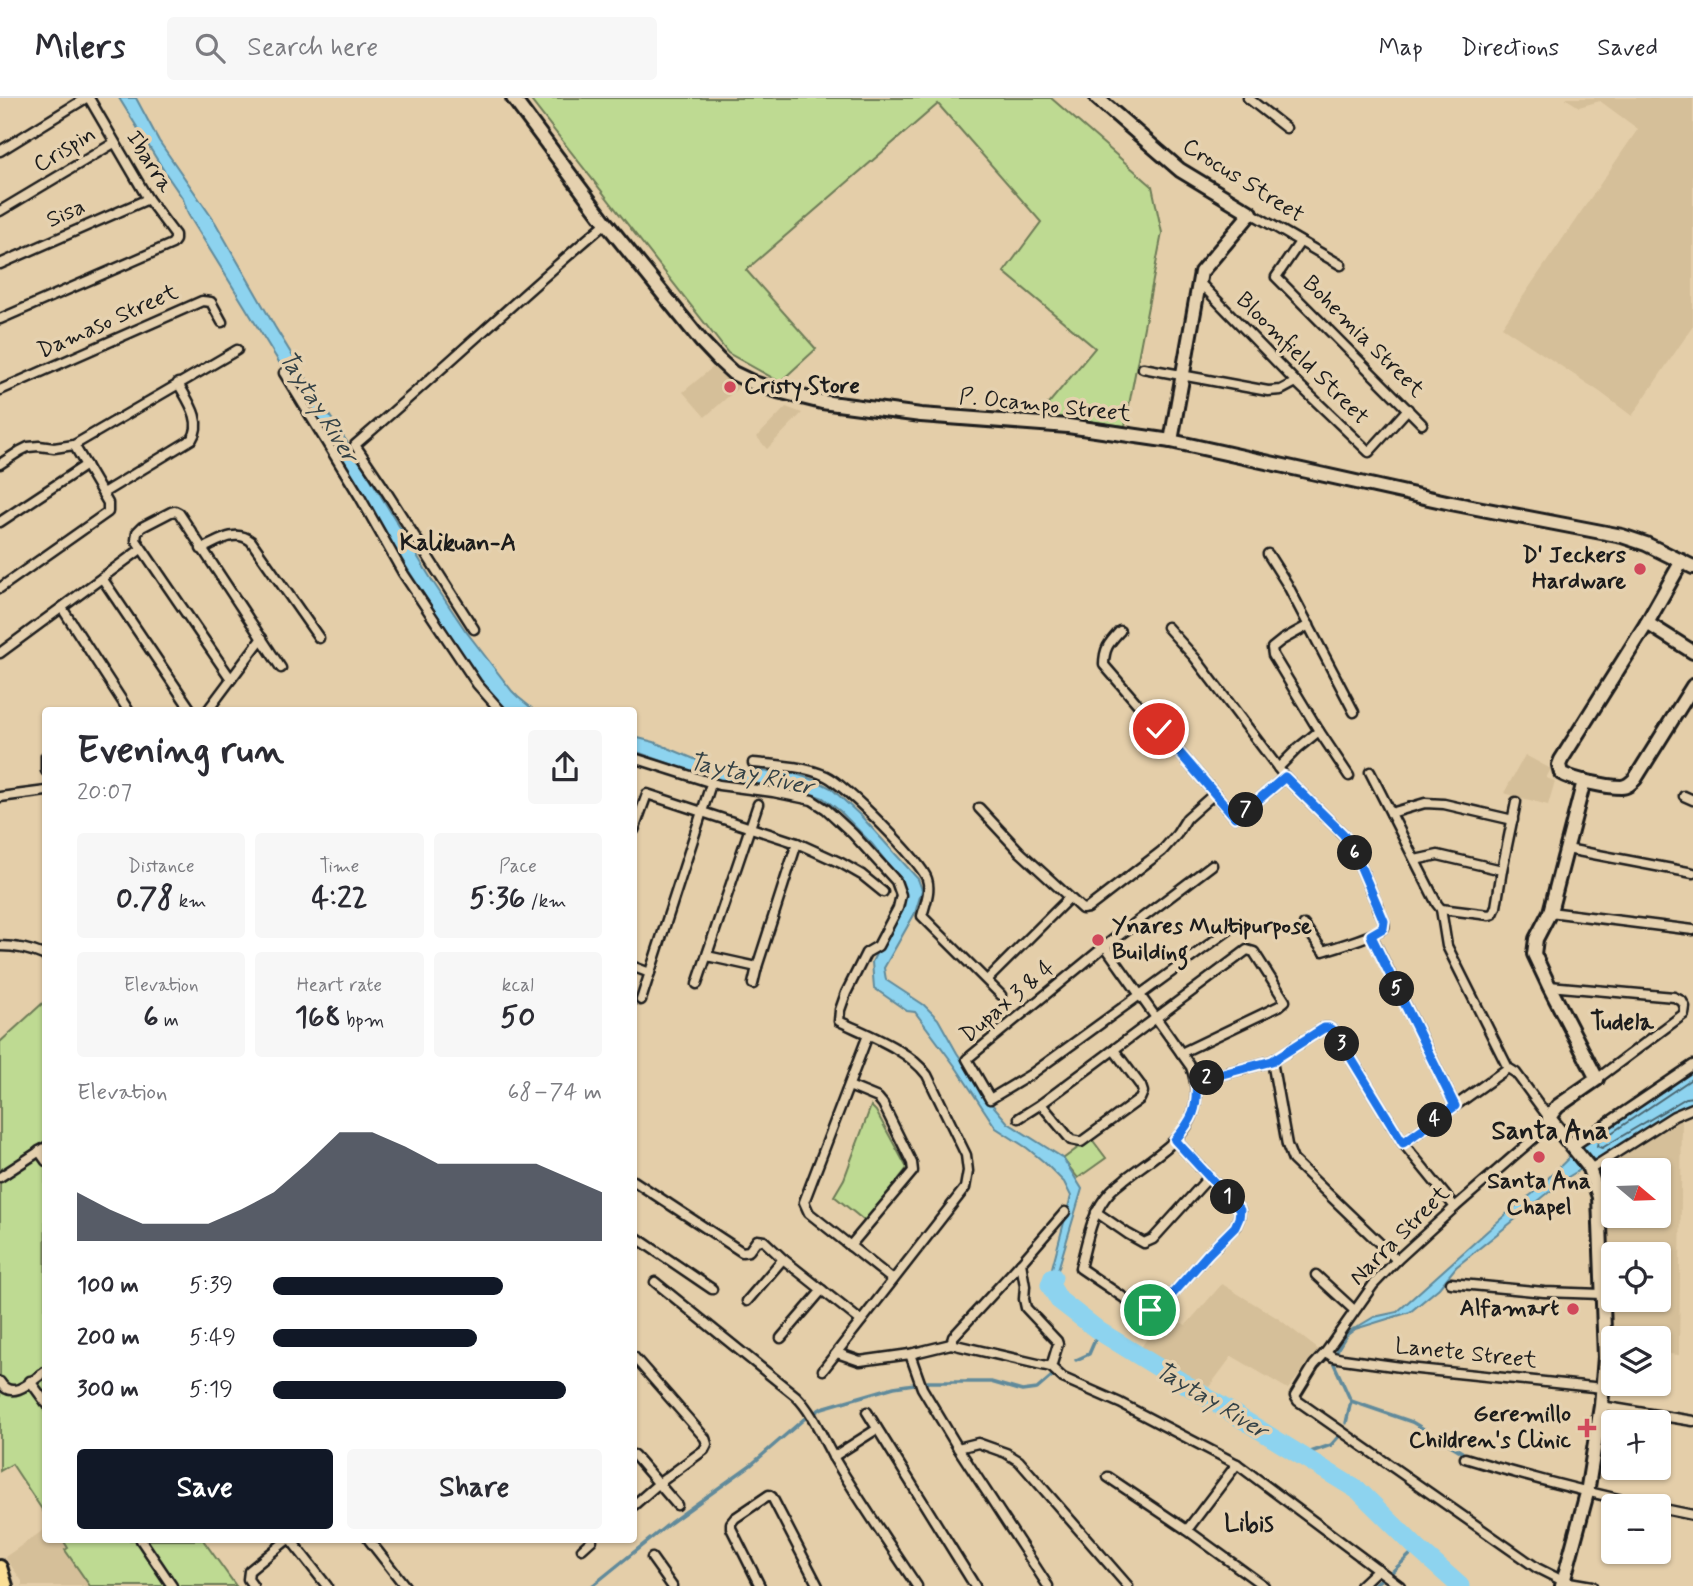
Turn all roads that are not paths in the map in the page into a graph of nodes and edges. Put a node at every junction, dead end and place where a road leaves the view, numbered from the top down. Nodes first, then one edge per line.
1 (88, 98) edge
2 (513, 98) edge
3 (1097, 98) edge
4 (1248, 98) edge
5 (1259, 101) edge
6 (1286, 128) dead end
7 (114, 143) junction
8 (0, 151) edge
9 (148, 199) junction
10 (0, 211) edge
11 (1251, 213) junction
12 (606, 223) junction
13 (1300, 242) junction
14 (172, 244) joint
15 (0, 264) edge
16 (1341, 265) dead end
17 (1198, 282) junction
18 (0, 318) edge
19 (222, 322) dead end
20 (237, 349) dead end
21 (1143, 368) dead end
22 (284, 373) dead end
23 (1182, 374) junction
24 (1296, 382) junction
25 (178, 383) junction
26 (0, 390) edge
27 (1408, 409) junction
28 (1422, 424) dead end
29 (1171, 441) junction
30 (74, 445) junction
31 (0, 464) edge
32 (86, 465) junction
33 (103, 493) junction
34 (0, 522) edge
35 (141, 549) junction
36 (201, 549) junction
37 (1268, 554) dead end
38 (1689, 562) edge
39 (102, 578) junction
40 (0, 587) edge
41 (62, 608) junction
42 (1647, 623) junction
43 (1309, 625) junction
44 (1167, 628) dead end
45 (474, 629) dead end
46 (1120, 631) dead end
47 (262, 638) junction
48 (319, 638) dead end
49 (1693, 652) edge
50 (0, 653) edge
51 (281, 668) dead end
52 (231, 679) junction
53 (1693, 686) edge
54 (126, 707) edge
55 (189, 707) edge
56 (210, 707) edge
57 (497, 707) edge
58 (1354, 712) dead end
59 (1319, 730) junction
60 (637, 759) edge
61 (753, 763) dead end
62 (1278, 768) junction
63 (1370, 772) dead end
64 (1349, 776) dead end
65 (1285, 777) junction
66 (1584, 782) junction
67 (710, 787) dead end
68 (42, 791) edge
69 (1214, 794) junction
70 (0, 797) edge
71 (1516, 802) dead end
72 (758, 804) dead end
73 (979, 808) dead end
74 (702, 812) junction
75 (1391, 813) junction
76 (1513, 820) junction
77 (637, 821) edge
78 (750, 828) junction
79 (797, 843) junction
80 (1567, 849) junction
81 (1415, 860) junction
82 (1212, 865) dead end
83 (1502, 870) junction
84 (1693, 873) edge
85 (883, 892) dead end
86 (1069, 898) junction
87 (1441, 909) junction
88 (1550, 912) junction
89 (1304, 925) dead end
90 (1233, 927) dead end
91 (1693, 930) edge
92 (1371, 935) junction
93 (0, 946) edge
94 (1105, 946) junction
95 (42, 955) edge
96 (707, 956) junction
97 (757, 967) junction
98 (637, 968) edge
99 (650, 973) junction
100 (987, 980) junction
101 (697, 984) dead end
102 (753, 984) dead end
103 (1549, 986) junction
104 (1001, 995) dead end
105 (1140, 996) junction
106 (641, 1000) dead end
107 (1156, 1018) junction
108 (868, 1035) junction
109 (1114, 1050) junction
110 (1181, 1052) junction
111 (1272, 1061) junction
112 (1693, 1065) edge
113 (1508, 1068) junction
114 (1597, 1079) junction
115 (1196, 1081) junction
116 (849, 1086) junction
117 (1041, 1104) junction
118 (1455, 1106) junction
119 (1693, 1108) edge
120 (1018, 1118) dead end
121 (1549, 1118) junction
122 (1175, 1140) junction
123 (1403, 1143) junction
124 (42, 1149) edge
125 (1573, 1149) junction
126 (1589, 1168) junction
127 (0, 1177) edge
128 (1209, 1177) junction
129 (637, 1183) edge
130 (1455, 1207) junction
131 (1065, 1212) dead end
132 (1096, 1212) junction
133 (637, 1238) edge
134 (850, 1246) junction
135 (783, 1259) junction
136 (1397, 1260) junction
137 (1601, 1262) edge
138 (1021, 1263) junction
139 (1316, 1275) dead end
140 (893, 1280) junction
141 (655, 1282) dead end
142 (1451, 1283) dead end
143 (712, 1289) dead end
144 (822, 1290) junction
145 (1601, 1294) edge
146 (747, 1301) dead end
147 (1354, 1310) junction
148 (861, 1321) junction
149 (781, 1339) dead end
150 (951, 1344) junction
151 (837, 1353) junction
152 (910, 1354) junction
153 (1330, 1355) junction
154 (637, 1360) edge
155 (1051, 1367) junction
156 (823, 1370) dead end
157 (42, 1374) edge
158 (30, 1381) junction
159 (0, 1382) edge
160 (1601, 1388) edge
161 (1602, 1396) edge
162 (42, 1398) edge
163 (1601, 1406) junction
164 (867, 1412) dead end
165 (1693, 1421) edge
166 (877, 1429) junction
167 (958, 1448) junction
168 (833, 1457) junction
169 (637, 1458) edge
170 (1465, 1458) dead end
171 (1237, 1464) junction
172 (1108, 1477) dead end
173 (659, 1483) junction
174 (1587, 1493) junction
175 (1601, 1496) edge
176 (637, 1502) edge
177 (677, 1505) dead end
178 (1671, 1510) edge
179 (1693, 1515) edge
180 (1186, 1530) junction
181 (143, 1543) edge
182 (285, 1543) edge
183 (291, 1543) edge
184 (371, 1543) edge
185 (589, 1543) edge
186 (582, 1549) dead end
187 (652, 1558) dead end
188 (0, 1567) edge
189 (1382, 1572) junction
190 (1562, 1583) edge
191 (1398, 1584) edge
192 (6, 1586) edge
193 (172, 1586) edge
194 (253, 1586) edge
195 (327, 1586) edge
196 (405, 1586) edge
197 (672, 1586) edge
198 (760, 1586) edge
199 (818, 1586) edge
200 (917, 1586) edge
201 (975, 1586) edge
202 (1048, 1586) edge
203 (1128, 1586) edge
204 (1264, 1586) edge
205 (1360, 1586) edge
206 (1592, 1586) edge

1 - 7 street, Ibarra
1 - 8 street
2 - 12 street, P. Ocampo Street
3 - 11 street, Crocus Street
4 - 5 street
5 - 6 street
7 - 9 street, Ibarra
7 - 10 street, Crispin
9 - 14 street, Ibarra
9 - 15 street, Sisa
11 - 13 street, Crocus Street
11 - 17 street
12 - 29 street, P. Ocampo Street
12 - 45 street
13 - 16 street, Crocus Street
13 - 27 street, Bohemia Street
14 - 18 street, Damaso Street
17 - 23 street
17 - 24 street, Bloomfield Street
19 - 26 street, Damaso Street
20 - 25 street
21 - 23 street
22 - 57 street
23 - 24 street
23 - 29 street
24 - 27 street, Bloomfield Street
25 - 30 street
25 - 33 street
27 - 28 street, Bohemia Street
29 - 38 street, P. Ocampo Street
30 - 31 street
30 - 32 street
32 - 33 street
32 - 34 street
33 - 40 street
35 - 36 street
35 - 39 street
35 - 52 street
36 - 47 street
36 - 48 street
37 - 43 street
38 - 42 street
39 - 41 street
39 - 55 street
41 - 50 street
41 - 54 street
42 - 49 street
42 - 66 street
43 - 58 street
43 - 59 street
44 - 62 street
46 - 69 street
47 - 51 street
47 - 52 street
52 - 56 street
53 - 66 street
59 - 62 street
59 - 64 street
60 - 108 street
61 - 100 street
62 - 65 street
63 - 75 street
65 - 69 street
65 - 92 street
66 - 80 street
67 - 74 street
68 - 70 street
69 - 86 street
71 - 76 street
72 - 78 street
73 - 86 street
74 - 77 street
74 - 78 street
74 - 99 street
75 - 76 street
75 - 81 street
76 - 83 street
78 - 79 street
78 - 96 street
79 - 85 street
79 - 97 street
80 - 84 street
80 - 88 street
81 - 83 street
81 - 87 street
82 - 94 street, Dupax 3 & 4
83 - 87 street
86 - 100 street
87 - 113 street
88 - 91 street
88 - 103 street
89 - 92 street
90 - 105 street, Dupax 3 & 4
92 - 118 street
93 - 95 street
94 - 105 street
94 - 105 street, Dupax 3 & 4
96 - 97 street
96 - 101 street
97 - 102 street
98 - 99 street
99 - 106 street
100 - 104 street
103 - 114 street
103 - 114 street
105 - 107 street
107 - 109 street
107 - 110 street
107 - 110 street
108 - 116 street
108 - 140 street
109 - 117 street
109 - 117 street
110 - 115 street
111 - 115 street
111 - 123 street
111 - 136 street
112 - 125 street
113 - 118 street
113 - 121 street
114 - 121 street
115 - 122 street
116 - 134 street
116 - 134 street
117 - 120 street
118 - 123 street
119 - 126 street
121 - 125 street
121 - 130 street, Narra Street
122 - 128 street
122 - 132 street
123 - 130 street
124 - 127 street
125 - 126 street
126 - 137 street
128 - 132 street
128 - 132 street
129 - 135 street
130 - 136 street, Narra Street
131 - 138 street
133 - 143 street
134 - 140 street
135 - 144 street
135 - 146 street
136 - 147 street, Narra Street
138 - 150 street
138 - 155 street
139 - 147 street
140 - 148 street
141 - 168 street
142 - 145 street
144 - 148 street
144 - 149 street
147 - 153 street, Narra Street
148 - 151 street
150 - 152 street
150 - 155 street
151 - 152 street
151 - 156 street
152 - 167 street
153 - 160 street, Lanete Street
153 - 190 street, Narra Street
154 - 173 street
155 - 171 street
157 - 158 street
158 - 159 street
158 - 162 street
161 - 163 street
163 - 165 street
163 - 174 street
164 - 166 street
166 - 168 street
166 - 201 street
167 - 202 street
167 - 203 street
168 - 200 street
169 - 173 street
170 - 174 street
171 - 180 street
171 - 189 street
172 - 180 street
173 - 176 street
173 - 177 street
174 - 175 street
174 - 190 street
178 - 179 street
180 - 204 street
181 - 193 street
182 - 194 street
183 - 195 street
184 - 196 street
185 - 186 street
187 - 197 street
188 - 192 main road
189 - 191 street
189 - 205 street
190 - 206 street
198 - 199 street

